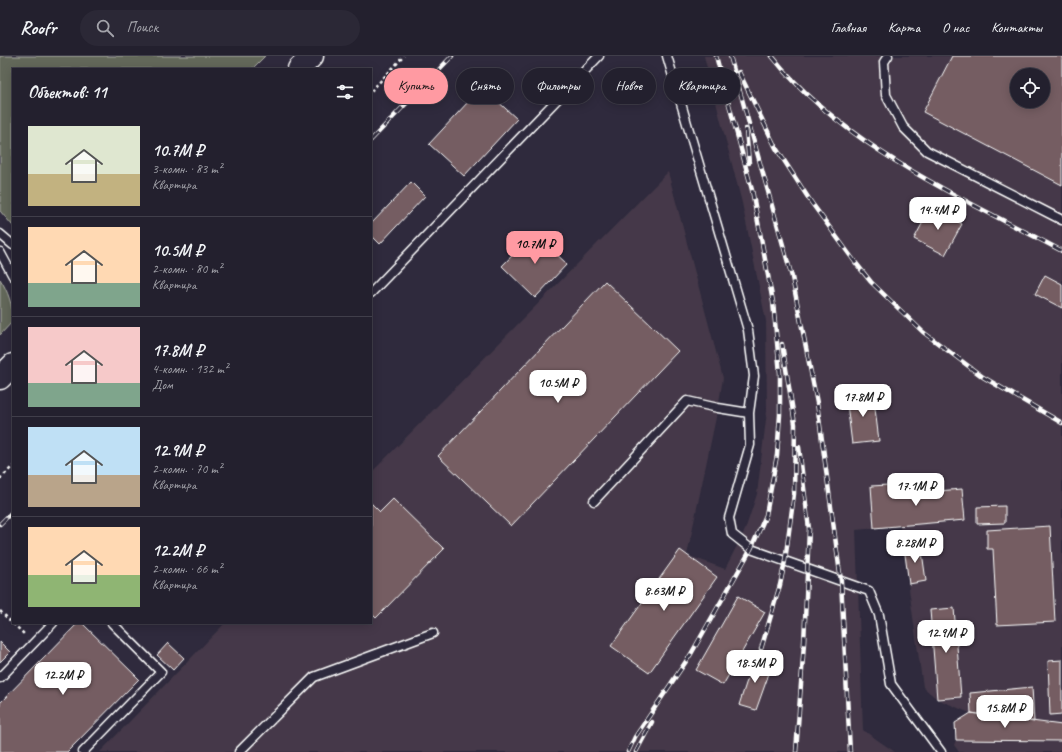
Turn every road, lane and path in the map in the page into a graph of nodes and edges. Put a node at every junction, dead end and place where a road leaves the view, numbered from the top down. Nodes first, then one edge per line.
1 (312, 56) edge
2 (404, 56) edge
3 (599, 56) edge
4 (667, 56) edge
5 (888, 56) edge
6 (300, 68) edge
7 (372, 90) edge
8 (1062, 220) edge
9 (0, 234) edge
10 (12, 244) edge
11 (0, 252) edge
12 (12, 274) edge
13 (372, 292) edge
14 (12, 365) edge
15 (0, 378) edge
16 (749, 412) junction
17 (12, 467) edge
18 (0, 479) edge
19 (594, 501) dead end
20 (0, 611) edge
21 (12, 623) edge
22 (13, 624) edge
23 (52, 624) edge
24 (113, 624) edge
25 (434, 633) dead end
26 (34, 644) junction
27 (0, 678) edge
28 (83, 752) edge
29 (239, 752) edge
30 (941, 752) edge

1 - 6 main road
2 - 7 path
3 - 13 lane
4 - 16 lane
5 - 8 lane
9 - 10 lane
11 - 12 lane
14 - 15 main road
16 - 19 lane
16 - 30 lane
17 - 18 path
20 - 21 path
22 - 26 path
23 - 26 lane
24 - 28 lane
25 - 29 lane
26 - 27 lane

